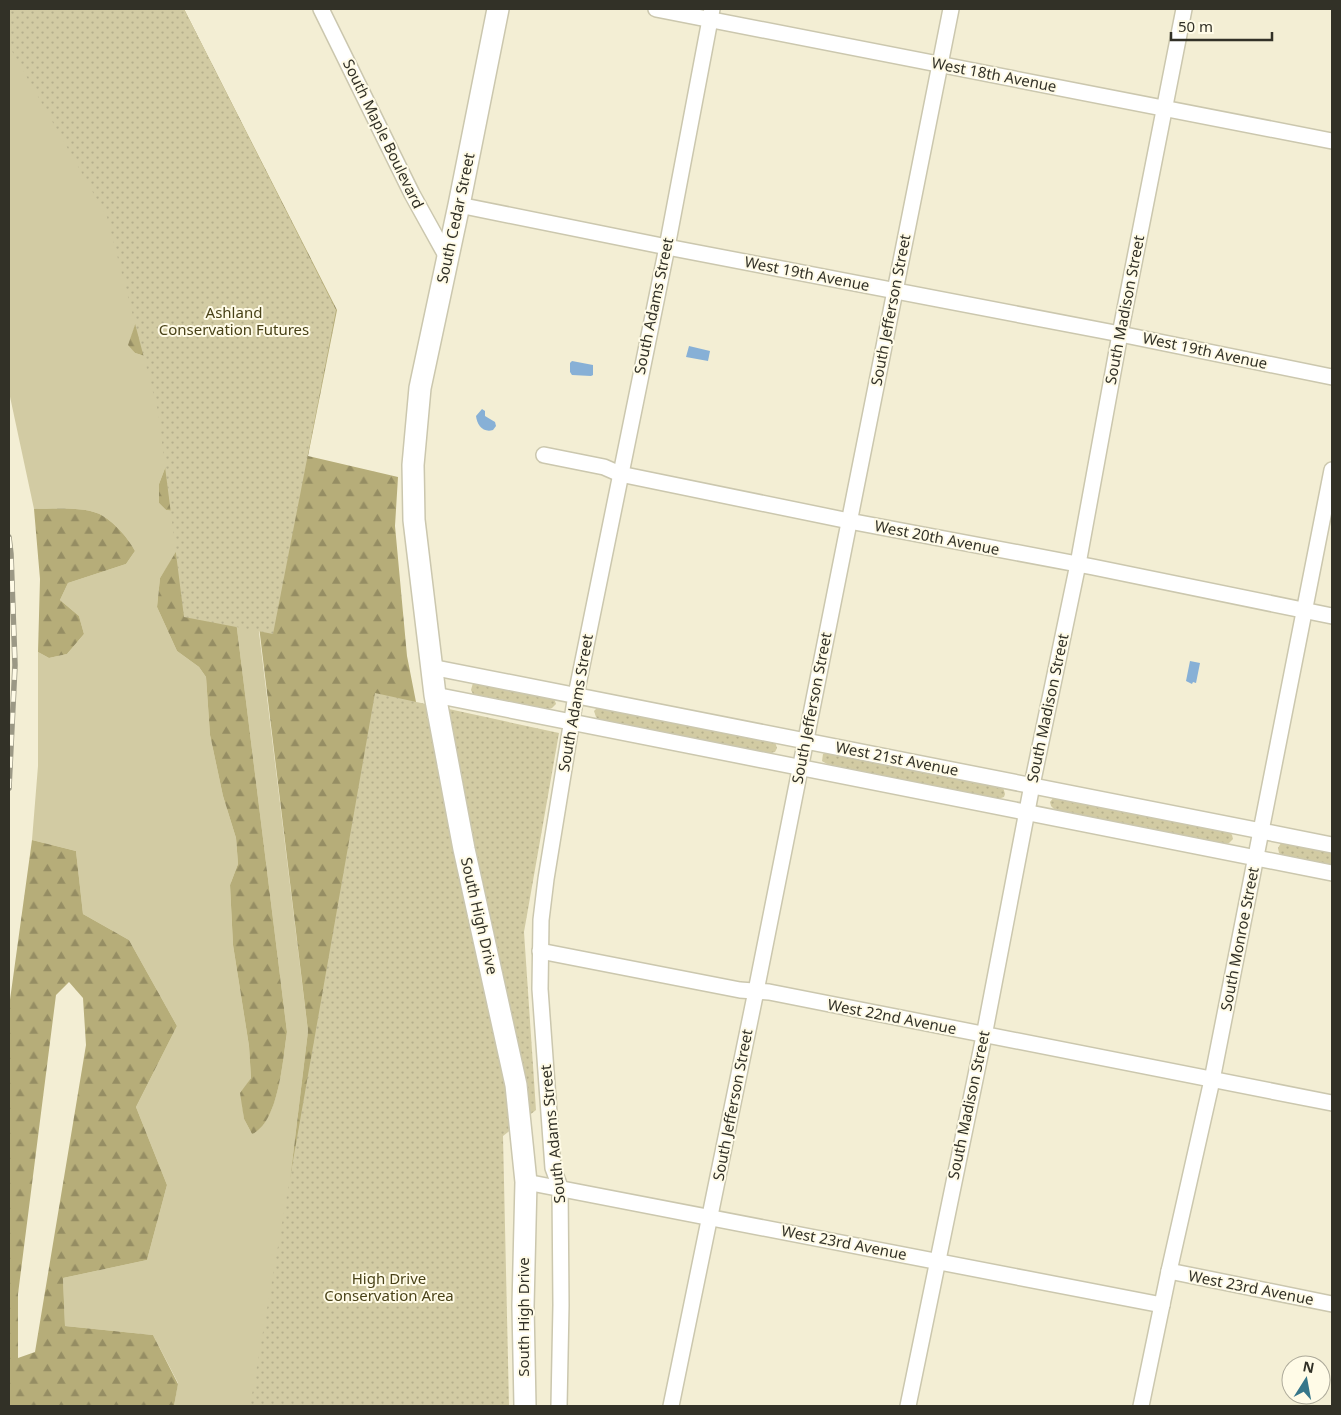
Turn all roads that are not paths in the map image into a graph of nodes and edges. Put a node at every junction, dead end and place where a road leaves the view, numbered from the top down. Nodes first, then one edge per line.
1 (321, 9) edge
2 (498, 9) edge
3 (656, 9) edge
4 (952, 9) edge
5 (1184, 9) edge
6 (711, 14) edge
7 (940, 64) junction
8 (1164, 108) junction
9 (1332, 141) edge
10 (459, 205) junction
11 (667, 247) junction
12 (448, 259) junction
13 (895, 291) junction
14 (1120, 334) junction
15 (1332, 377) edge
16 (415, 427) joint
17 (544, 455) dead end
18 (1332, 470) edge
19 (620, 474) junction
20 (849, 521) junction
21 (1078, 564) junction
22 (1304, 610) junction
23 (1332, 616) edge
24 (432, 667) junction
25 (435, 695) junction
26 (576, 695) junction
27 (571, 722) junction
28 (805, 741) junction
29 (800, 767) junction
30 (1032, 785) junction
31 (1026, 813) junction
32 (1260, 831) junction
33 (1332, 846) edge
34 (1256, 858) junction
35 (1332, 873) edge
36 (540, 951) junction
37 (756, 991) junction
38 (984, 1036) junction
39 (1212, 1080) junction
40 (1332, 1103) edge
41 (526, 1182) junction
42 (560, 1187) junction
43 (710, 1216) junction
44 (937, 1261) junction
45 (1169, 1271) junction
46 (1332, 1304) edge
47 (1162, 1306) junction
48 (525, 1406) edge
49 (558, 1406) edge
50 (671, 1406) edge
51 (908, 1406) edge
52 (1142, 1406) edge

1 - 12 street, South Maple Boulevard
2 - 10 main road, South Cedar Street
3 - 6 street, West 18th Avenue
4 - 7 street, South Jefferson Street
5 - 8 street, South Madison Street
6 - 7 street, West 18th Avenue
6 - 11 street, South Adams Street
7 - 8 street, West 18th Avenue
7 - 13 street, South Jefferson Street
8 - 9 street, West 18th Avenue
8 - 14 street, South Madison Street
10 - 11 street, West 19th Avenue
10 - 12 main road, South Cedar Street
11 - 13 street, West 19th Avenue
11 - 19 street, South Adams Street
12 - 16 main road, South Cedar Street
13 - 14 street, West 19th Avenue
13 - 20 street, South Jefferson Street
14 - 15 street, West 19th Avenue
14 - 21 street, South Madison Street
16 - 24 main road, South High Drive
17 - 19 street, West 20th Avenue
18 - 22 street, South Monroe Street
19 - 20 street, West 20th Avenue
19 - 26 street, South Adams Street
20 - 21 street, West 20th Avenue
20 - 28 street, South Jefferson Street
21 - 22 street, West 20th Avenue
21 - 30 street, South Madison Street
22 - 23 street, West 20th Avenue
22 - 32 street, South Monroe Street
24 - 25 main road, South High Drive
24 - 26 street, West 21st Avenue
25 - 27 street, West 21st Avenue
25 - 41 main road, South High Drive
26 - 27 street, South Adams Street
26 - 28 street, West 21st Avenue
27 - 29 street, West 21st Avenue
27 - 36 street, South Adams Street
28 - 29 street, South Jefferson Street
28 - 30 street, West 21st Avenue
29 - 31 street, West 21st Avenue
29 - 37 street, South Jefferson Street
30 - 31 street, South Madison Street
30 - 32 street, West 21st Avenue
31 - 34 street, West 21st Avenue
31 - 38 street, South Madison Street
32 - 33 street, West 21st Avenue
32 - 34 street, South Monroe Street
34 - 35 street, West 21st Avenue
34 - 39 street, South Monroe Street
36 - 37 street, West 22nd Avenue
36 - 42 street, South Adams Street
37 - 38 street, West 22nd Avenue
37 - 43 street, South Jefferson Street
38 - 39 street, West 22nd Avenue
38 - 44 street, South Madison Street
39 - 40 street, West 22nd Avenue
39 - 45 street, South Monroe Street
41 - 42 street, West 23rd Avenue
41 - 48 main road, South High Drive
42 - 43 street, West 23rd Avenue
42 - 49 street, South Adams Street
43 - 44 street, West 23rd Avenue
43 - 50 street, South Jefferson Street
44 - 47 street, West 23rd Avenue
44 - 51 street, South Madison Street
45 - 46 street, West 23rd Avenue
45 - 47 street, South Monroe Street
47 - 52 street, South Monroe Street

